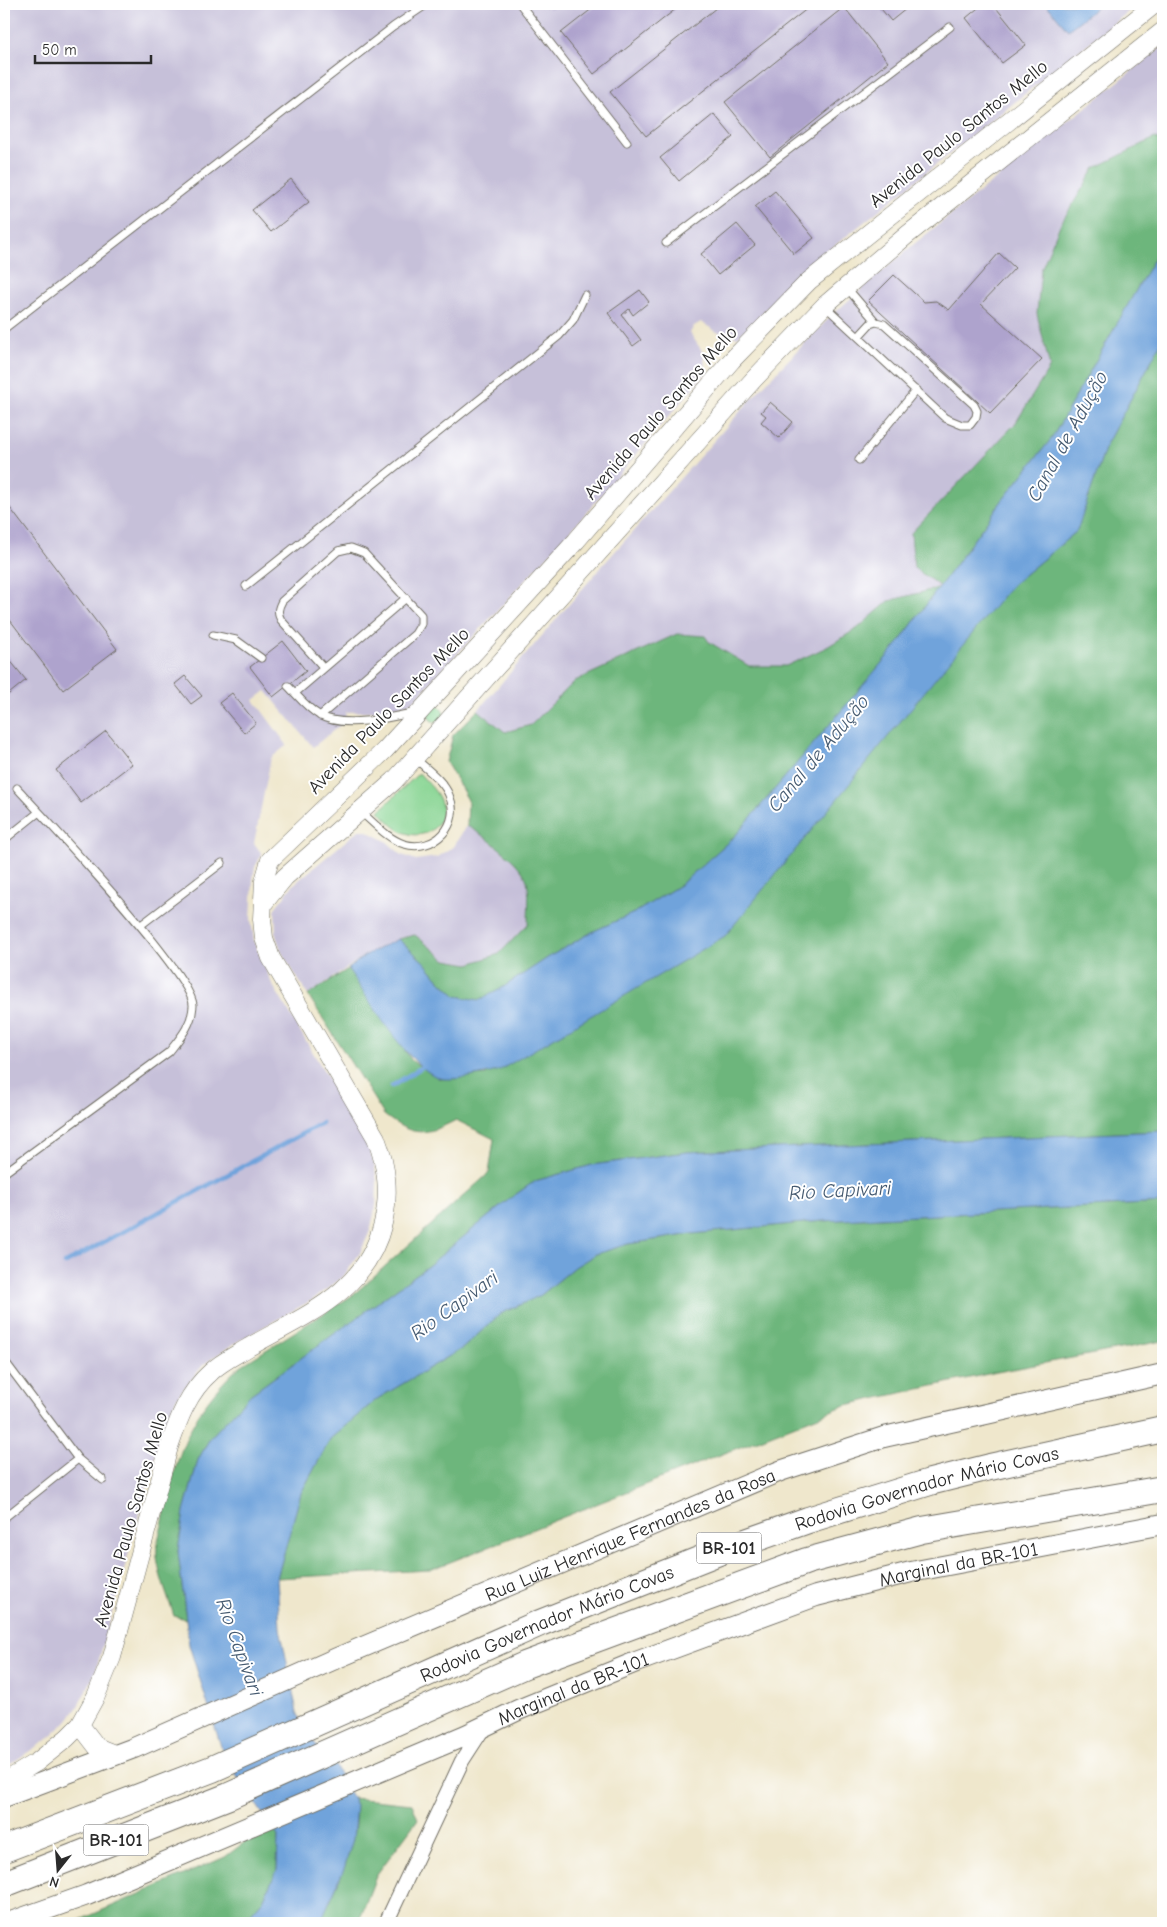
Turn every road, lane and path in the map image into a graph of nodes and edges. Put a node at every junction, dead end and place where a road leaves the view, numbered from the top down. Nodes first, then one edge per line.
1 (427, 4) edge
2 (520, 4) edge
3 (1155, 4) edge
4 (950, 27) dead end
5 (1163, 31) edge
6 (1046, 90) junction
7 (1063, 110) junction
8 (627, 142) dead end
9 (891, 214) junction
10 (907, 235) junction
11 (666, 243) dead end
12 (846, 288) junction
13 (585, 295) dead end
14 (825, 305) junction
15 (876, 322) junction
16 (4, 329) edge
17 (859, 336) junction
18 (732, 360) junction
19 (754, 379) junction
20 (916, 390) junction
21 (859, 460) dead end
22 (576, 541) junction
23 (594, 557) junction
24 (246, 586) dead end
25 (406, 598) junction
26 (214, 635) dead end
27 (261, 658) dead end
28 (324, 668) junction
29 (288, 686) dead end
30 (295, 693) junction
31 (426, 704) junction
32 (320, 716) junction
33 (447, 723) junction
34 (415, 758) junction
35 (16, 788) dead end
36 (342, 792) junction
37 (39, 812) junction
38 (361, 812) junction
39 (4, 840) edge
40 (222, 862) dead end
41 (264, 904) junction
42 (140, 925) junction
43 (4, 1173) edge
44 (4, 1360) edge
45 (1163, 1374) edge
46 (1163, 1429) edge
47 (78, 1459) junction
48 (103, 1480) dead end
49 (1163, 1489) edge
50 (4, 1518) edge
51 (1163, 1524) edge
52 (80, 1725) junction
53 (484, 1727) junction
54 (117, 1755) junction
55 (4, 1782) edge
56 (4, 1797) edge
57 (4, 1848) edge
58 (4, 1884) edge
59 (8, 1923) edge
60 (386, 1923) edge

1 - 16 lane
2 - 8 lane
3 - 6 street, Avenida Paulo Santos Mello
4 - 11 lane
5 - 7 street
6 - 7 street
6 - 9 street, Avenida Paulo Santos Mello
7 - 10 street
9 - 10 street
9 - 18 street, Avenida Paulo Santos Mello
10 - 12 street
12 - 14 street
12 - 15 lane
13 - 24 lane
14 - 17 lane
14 - 19 street
15 - 17 lane
15 - 20 lane
17 - 20 lane
18 - 19 street
18 - 22 street, Avenida Paulo Santos Mello
19 - 23 street
20 - 21 lane
22 - 23 street
22 - 31 street, Avenida Paulo Santos Mello
23 - 33 street
25 - 28 lane
25 - 28 lane
25 - 32 lane
26 - 27 lane
28 - 30 lane
29 - 30 lane
30 - 32 lane
31 - 32 lane
31 - 33 street
31 - 33 street
31 - 36 street, Avenida Paulo Santos Mello
33 - 34 street
34 - 38 street
34 - 38 lane
35 - 37 lane
36 - 38 street
36 - 41 street, Avenida Paulo Santos Mello
37 - 39 lane
37 - 42 lane
38 - 41 street
40 - 42 lane
41 - 52 street, Avenida Paulo Santos Mello
42 - 43 lane
44 - 47 lane
45 - 54 main road, Rua Luiz Henrique Fernandes da Rosa
46 - 57 highway, Rodovia Governador Mário Covas / BR-101
47 - 48 lane
47 - 50 lane
49 - 58 highway, Rodovia Governador Mário Covas / BR-101
51 - 53 main road, Marginal da BR-101
52 - 54 street
52 - 55 street
53 - 59 main road, Marginal da BR-101
53 - 60 street
54 - 56 main road

